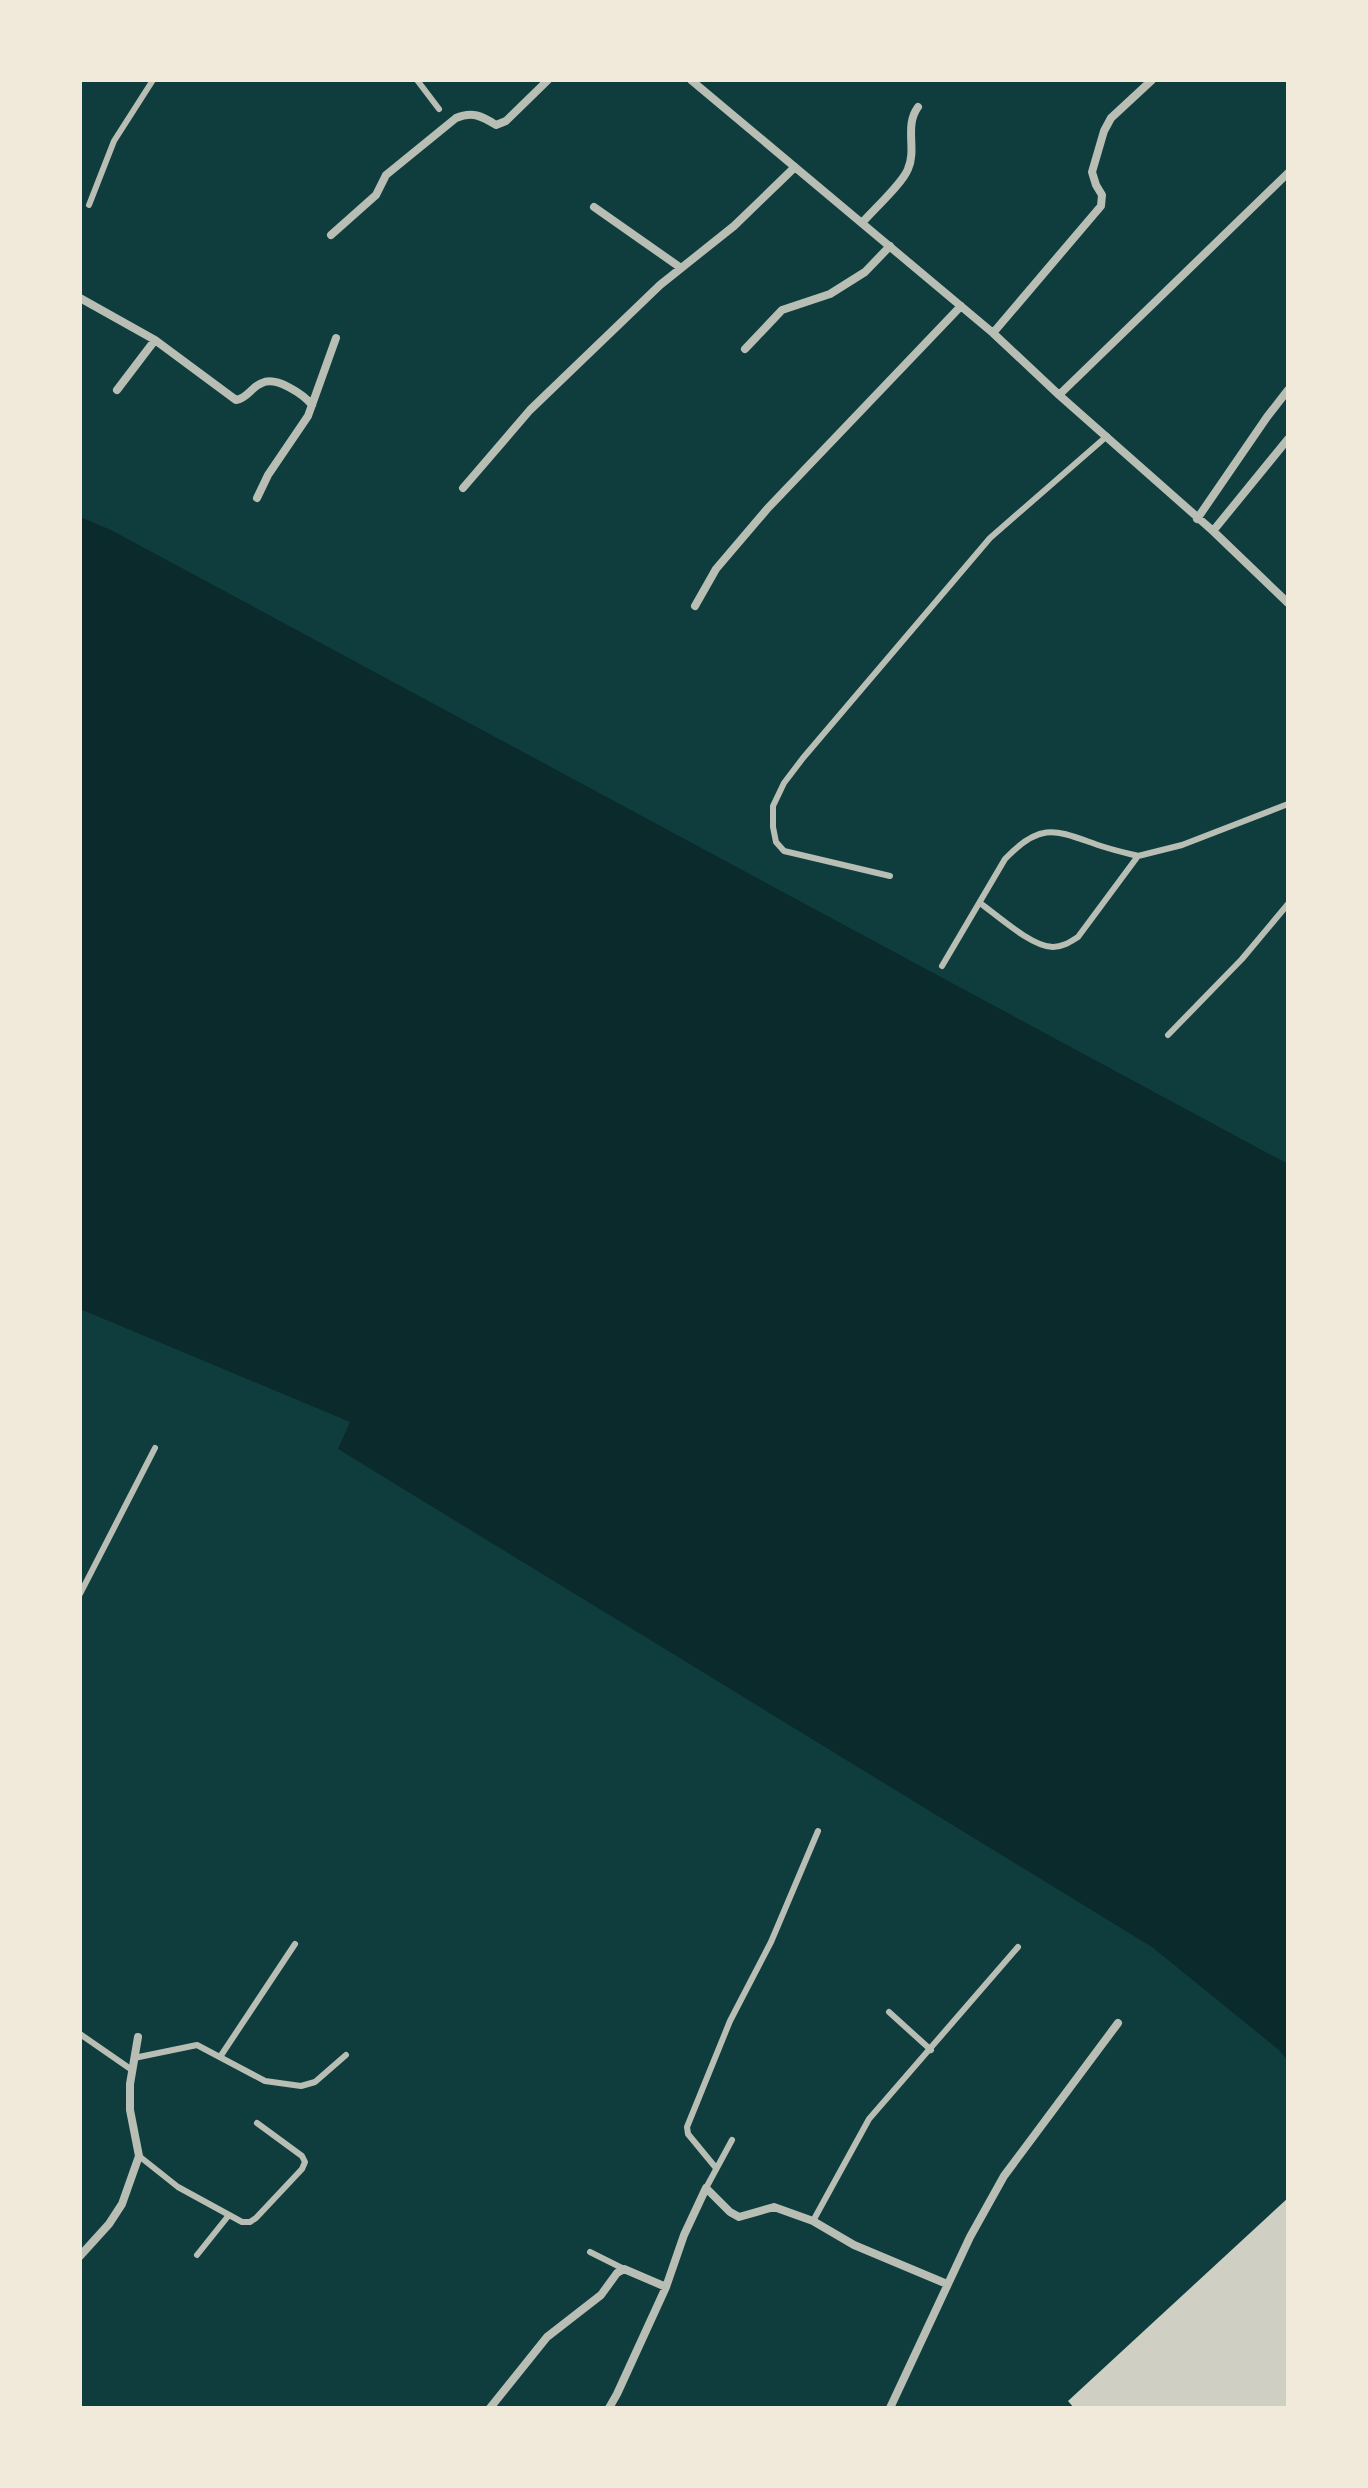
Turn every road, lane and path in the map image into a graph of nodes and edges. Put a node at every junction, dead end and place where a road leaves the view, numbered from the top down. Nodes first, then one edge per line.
1 (153, 80) edge
2 (417, 80) edge
3 (548, 80) edge
4 (691, 80) edge
5 (1152, 80) edge
6 (918, 107) dead end
7 (439, 109) dead end
8 (795, 167) junction
9 (1288, 173) edge
10 (89, 205) dead end
11 (594, 207) dead end
12 (862, 223) junction
13 (331, 235) dead end
14 (890, 246) junction
15 (681, 268) junction
16 (80, 298) edge
17 (961, 306) junction
18 (993, 333) junction
19 (336, 338) dead end
20 (155, 340) junction
21 (745, 349) dead end
22 (117, 390) dead end
23 (1288, 390) edge
24 (1059, 395) junction
25 (312, 405) junction
26 (1107, 436) junction
27 (1288, 439) edge
28 (463, 488) dead end
29 (257, 498) dead end
30 (1197, 519) junction
31 (1213, 531) junction
32 (1288, 603) edge
33 (695, 606) dead end
34 (1288, 804) edge
35 (1138, 856) junction
36 (890, 876) dead end
37 (980, 903) junction
38 (1288, 904) edge
39 (942, 966) dead end
40 (1168, 1035) dead end
41 (155, 1448) dead end
42 (80, 1594) edge
43 (818, 1831) dead end
44 (295, 1944) dead end
45 (1018, 1947) dead end
46 (889, 2012) dead end
47 (1118, 2023) dead end
48 (80, 2034) edge
49 (138, 2037) dead end
50 (931, 2050) junction
51 (346, 2055) dead end
52 (220, 2057) junction
53 (134, 2058) junction
54 (132, 2070) junction
55 (257, 2123) dead end
56 (732, 2140) dead end
57 (139, 2156) junction
58 (716, 2168) junction
59 (706, 2188) junction
60 (229, 2215) junction
61 (813, 2221) junction
62 (590, 2252) dead end
63 (197, 2255) dead end
64 (80, 2256) edge
65 (624, 2269) junction
66 (947, 2284) junction
67 (666, 2287) junction
68 (490, 2408) edge
69 (609, 2408) edge
70 (890, 2408) edge

1 - 10 lane
2 - 7 lane
3 - 13 street
4 - 8 street
5 - 18 street
6 - 12 street
8 - 12 street
8 - 15 street
9 - 24 street
11 - 15 street
12 - 14 street
14 - 17 street
14 - 21 street
15 - 28 street
16 - 20 street
17 - 18 street
17 - 33 street
18 - 24 street
19 - 25 street
20 - 22 street
20 - 25 street
23 - 30 street
24 - 26 street
25 - 29 street
26 - 30 street
26 - 36 lane
27 - 31 street
30 - 31 street
31 - 32 street
34 - 35 lane
35 - 37 lane
35 - 37 lane
37 - 39 lane
38 - 40 lane
41 - 42 lane
43 - 58 lane
44 - 52 lane
45 - 50 lane
46 - 50 lane
47 - 66 street
48 - 54 lane
49 - 53 street
50 - 61 lane
51 - 52 lane
52 - 53 lane
53 - 54 street
54 - 57 street
55 - 60 lane
56 - 58 lane
57 - 60 lane
57 - 64 street
58 - 59 lane
59 - 61 street
59 - 67 street
60 - 63 lane
61 - 66 street
62 - 65 lane
65 - 67 street
65 - 68 street
66 - 70 street
67 - 69 street

